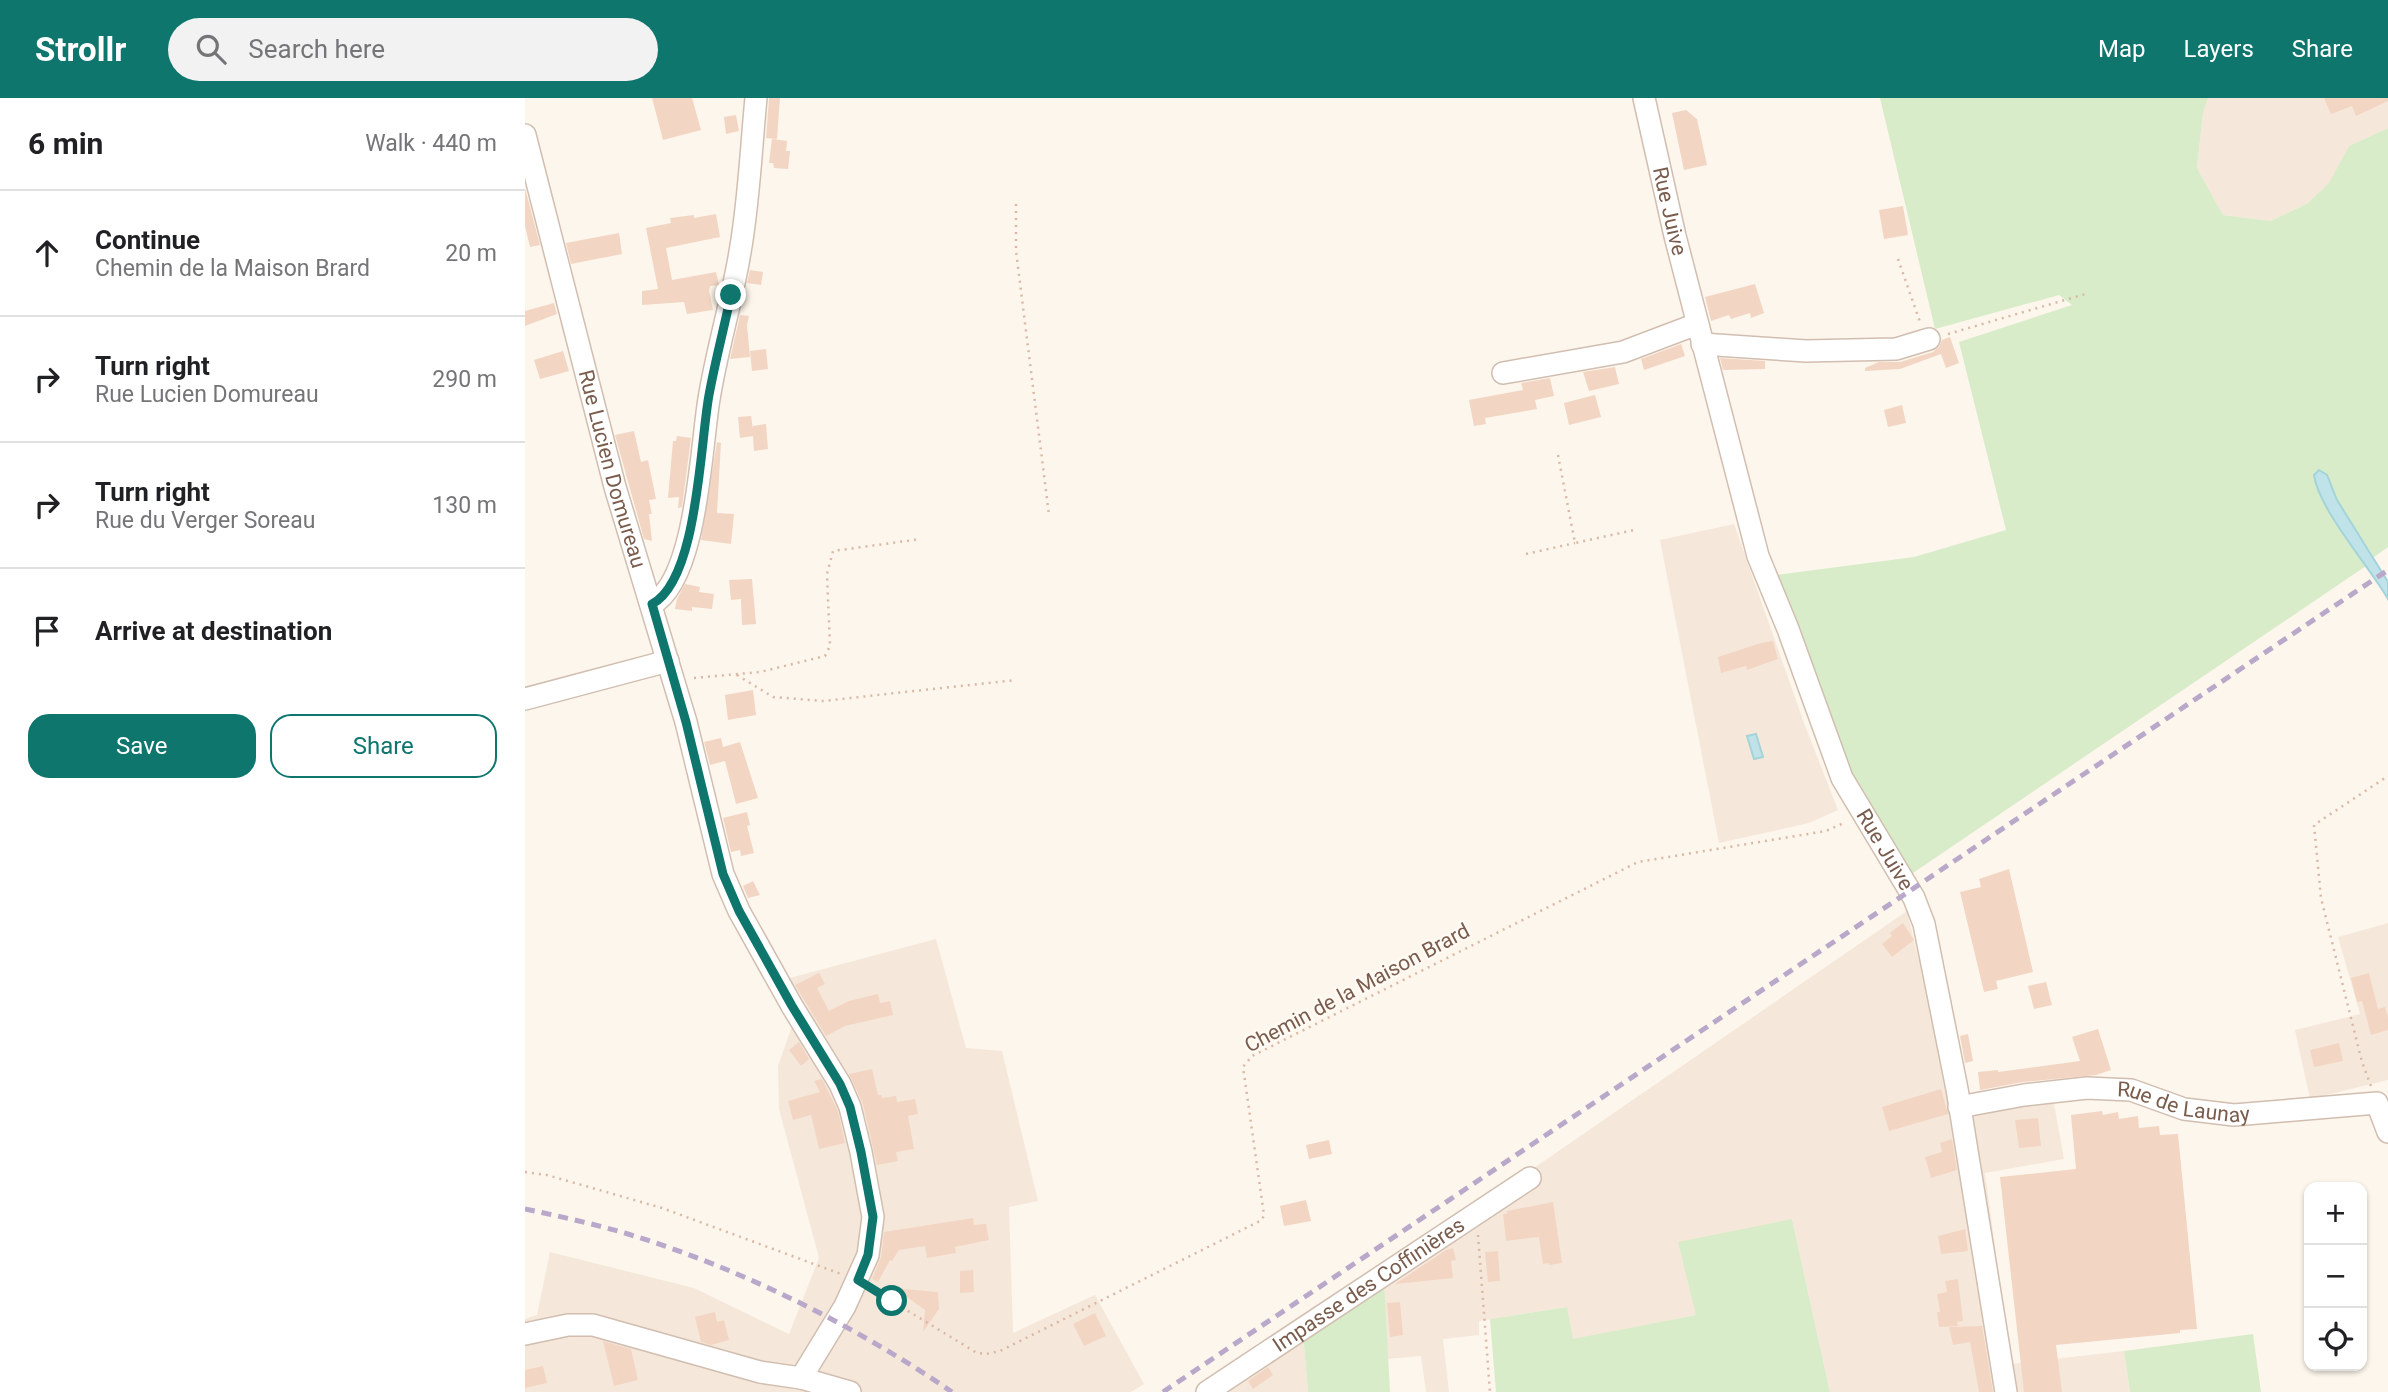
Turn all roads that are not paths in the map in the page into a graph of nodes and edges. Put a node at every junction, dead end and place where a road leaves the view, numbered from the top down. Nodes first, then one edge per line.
1 (756, 98) edge
2 (1644, 98) edge
3 (525, 135) edge
4 (1699, 334) junction
5 (1925, 340) road end
6 (1503, 373) dead end
7 (652, 604) junction
8 (671, 670) junction
9 (525, 699) edge
10 (1959, 1107) junction
11 (2388, 1132) edge
12 (1530, 1178) dead end
13 (525, 1334) edge
14 (801, 1378) junction
15 (851, 1392) edge
16 (1207, 1392) edge
17 (2006, 1392) edge

1 - 7 street
2 - 4 street, Rue Juive
3 - 7 street, Rue Lucien Domureau
4 - 5 street
4 - 6 street
4 - 10 street, Rue Juive
7 - 8 street, Rue Lucien Domureau
8 - 9 street
8 - 14 street, Rue Lucien Domureau
10 - 11 street, Rue de Launay
10 - 17 street, Rue Juive
12 - 16 street, Impasse des Coffinières
13 - 14 street
14 - 15 street

